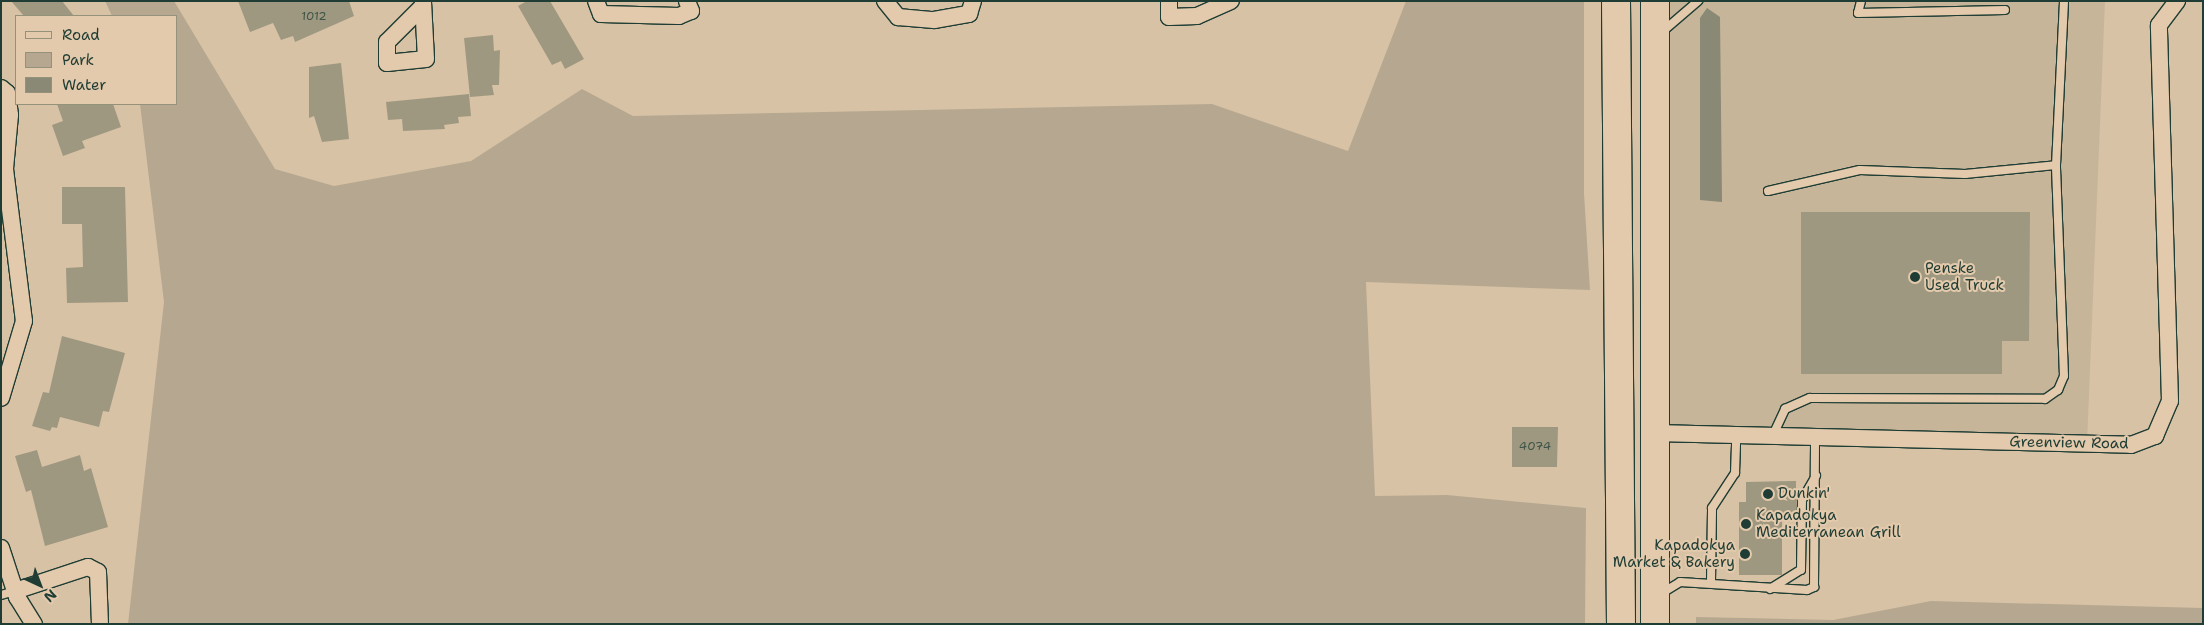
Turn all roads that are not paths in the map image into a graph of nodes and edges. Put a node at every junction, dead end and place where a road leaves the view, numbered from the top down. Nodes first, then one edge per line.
1 (596, 1) edge
2 (686, 1) edge
3 (885, 1) edge
4 (973, 1) edge
5 (1170, 1) edge
6 (1231, 1) edge
7 (1616, 1) edge
8 (1655, 1) edge
9 (1698, 1) edge
10 (1861, 1) edge
11 (2064, 1) edge
12 (2177, 1) edge
13 (2005, 10) dead end
14 (1655, 39) junction
15 (1, 88) edge
16 (2056, 165) junction
17 (1768, 191) dead end
18 (1, 398) edge
19 (1656, 433) junction
20 (1736, 435) junction
21 (1773, 435) junction
22 (1815, 437) junction
23 (1816, 475) junction
24 (1, 548) edge
25 (1711, 582) junction
26 (1770, 589) junction
27 (8, 593) edge
28 (1655, 612) edge
29 (34, 624) edge
30 (100, 624) edge
31 (1621, 624) edge

1 - 2 street
3 - 4 street
5 - 6 street
7 - 31 highway
8 - 14 highway
9 - 14 lane
10 - 13 lane
11 - 16 lane
12 - 22 street, Greenview Road
14 - 19 highway
15 - 18 street
16 - 17 lane
16 - 21 lane
19 - 20 street, Greenview Road
19 - 28 highway
20 - 21 street, Greenview Road
20 - 25 lane
21 - 22 street, Greenview Road
22 - 23 lane
23 - 26 lane
23 - 26 lane
24 - 27 street
25 - 26 lane
25 - 28 lane
27 - 29 street
27 - 30 street

